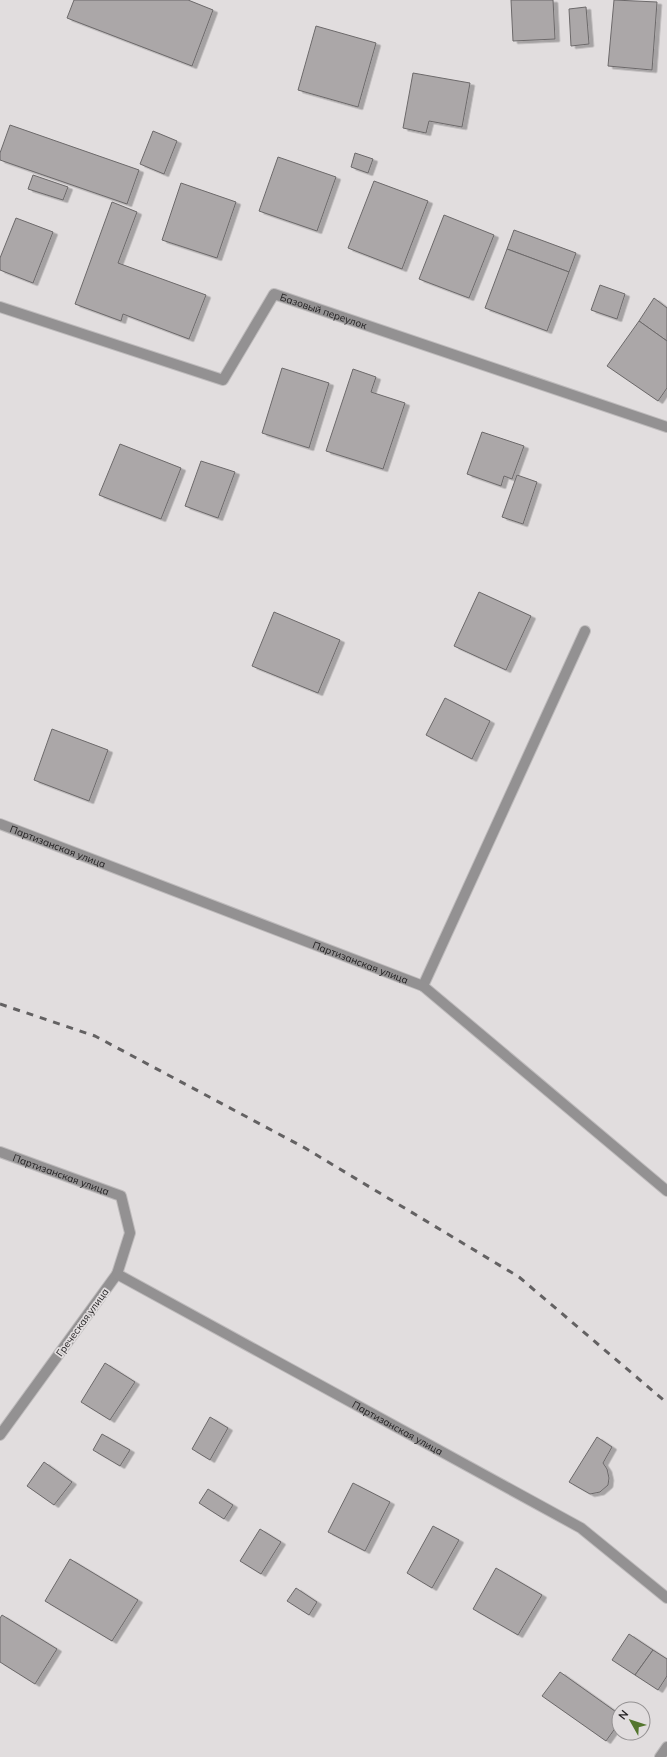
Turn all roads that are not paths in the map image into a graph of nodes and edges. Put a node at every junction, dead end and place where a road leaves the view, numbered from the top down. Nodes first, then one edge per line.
1 (0, 307) edge
2 (667, 427) edge
3 (586, 630) dead end
4 (0, 824) edge
5 (423, 986) junction
6 (0, 1152) edge
7 (667, 1191) edge
8 (121, 1196) joint
9 (117, 1274) junction
10 (0, 1435) edge
11 (667, 1598) edge
12 (667, 1747) edge
13 (660, 1757) edge

1 - 2 street, Базовый переулок
3 - 5 street
4 - 5 street, Партизанская улица
5 - 7 street, Партизанская улица
6 - 8 street, Партизанская улица
8 - 9 street, Греческая улица
9 - 10 street, Греческая улица
9 - 11 street, Партизанская улица
12 - 13 street

